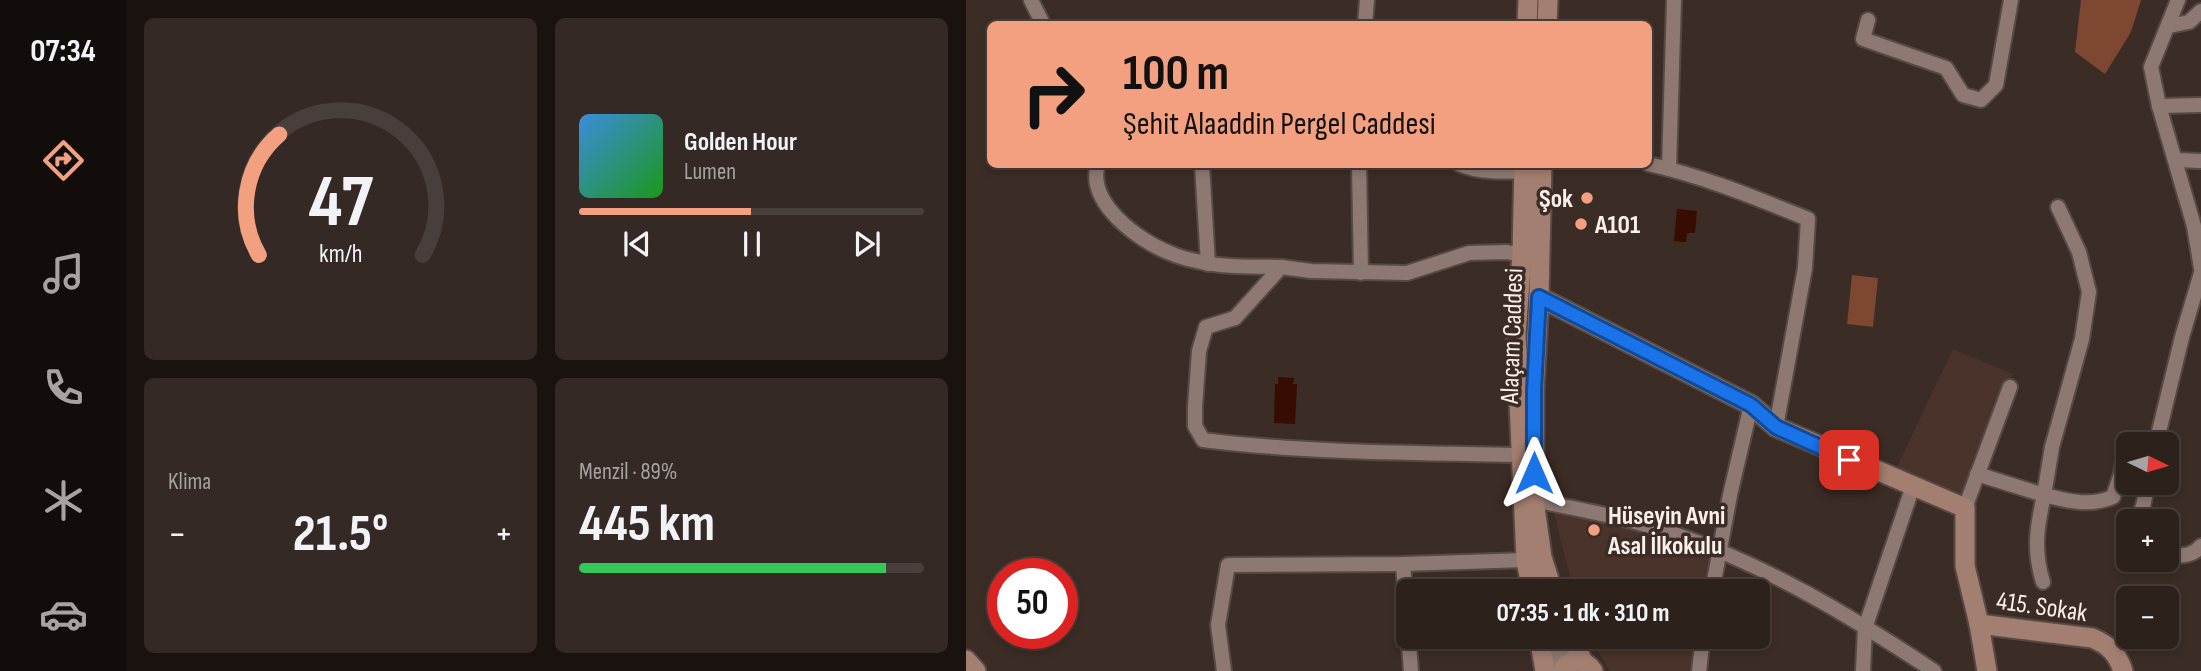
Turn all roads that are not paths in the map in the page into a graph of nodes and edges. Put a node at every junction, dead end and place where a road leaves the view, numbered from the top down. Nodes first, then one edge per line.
1 (1031, 0) edge
2 (1367, 0) edge
3 (1528, 0) edge
4 (1548, 0) edge
5 (1674, 0) edge
6 (2011, 0) edge
7 (2178, 0) edge
8 (2201, 11) edge
9 (1868, 20) dead end
10 (1042, 21) edge
11 (1366, 21) edge
12 (1527, 21) edge
13 (1547, 21) edge
14 (2169, 26) junction
15 (2201, 105) edge
16 (2159, 106) junction
17 (2176, 160) junction
18 (2201, 161) edge
19 (1652, 165) edge
20 (1097, 168) edge
21 (1202, 168) edge
22 (1359, 168) edge
23 (1467, 168) edge
24 (1524, 168) edge
25 (1530, 168) edge
26 (1530, 168) edge
27 (1669, 169) junction
28 (2058, 207) dead end
29 (1522, 255) junction
30 (1208, 264) junction
31 (1281, 267) junction
32 (2201, 270) edge
33 (1361, 273) junction
34 (1539, 297) junction
35 (2010, 387) dead end
36 (1751, 405) junction
37 (1776, 427) junction
38 (2160, 432) edge
39 (1520, 455) junction
40 (1977, 474) junction
41 (1913, 486) junction
42 (2116, 487) edge
43 (2044, 495) junction
44 (1534, 500) junction
45 (1965, 508) junction
46 (2201, 546) edge
47 (1721, 551) junction
48 (2179, 556) edge
49 (1526, 559) junction
50 (1403, 564) junction
51 (1530, 579) edge
52 (1549, 579) edge
53 (1716, 579) edge
54 (2043, 582) dead end
55 (1979, 624) junction
56 (1865, 628) junction
57 (1543, 649) edge
58 (1702, 649) edge
59 (1581, 652) edge
60 (966, 660) edge
61 (1549, 669) edge
62 (976, 671) edge
63 (1224, 671) edge
64 (1411, 671) edge
65 (1699, 671) edge
66 (1863, 671) edge
67 (1934, 671) edge
68 (1987, 671) edge
69 (2123, 671) edge

1 - 10 street
2 - 11 street
3 - 12 main road
4 - 13 main road
5 - 27 street
6 - 9 street
7 - 14 street
8 - 14 street
14 - 16 street
15 - 16 street
16 - 17 street
17 - 18 street
17 - 32 street
19 - 27 street
20 - 30 street
21 - 30 street
22 - 33 street
23 - 24 street
25 - 29 main road, Alaçam Caddesi
26 - 34 main road, Alaçam Caddesi
27 - 37 street
28 - 43 street
29 - 33 street
29 - 39 main road, Alaçam Caddesi
30 - 31 street
31 - 33 street
31 - 39 street
32 - 38 street
34 - 36 main road
34 - 44 main road, Alaçam Caddesi
35 - 40 street
36 - 37 main road
36 - 47 street
37 - 41 main road
39 - 49 main road, Alaçam Caddesi
40 - 43 street
40 - 45 street
41 - 45 main road
41 - 56 street
42 - 43 street
43 - 54 street
44 - 47 street
44 - 52 main road, Alaçam Caddesi
45 - 55 main road
46 - 48 street
47 - 53 street
47 - 56 street
49 - 50 street
49 - 51 main road, Alaçam Caddesi
50 - 63 street
50 - 64 street
55 - 68 main road
55 - 69 main road, 415. Sokak
56 - 66 street
56 - 67 street
57 - 61 main road
58 - 65 street
59 - 61 main road
60 - 62 main road

